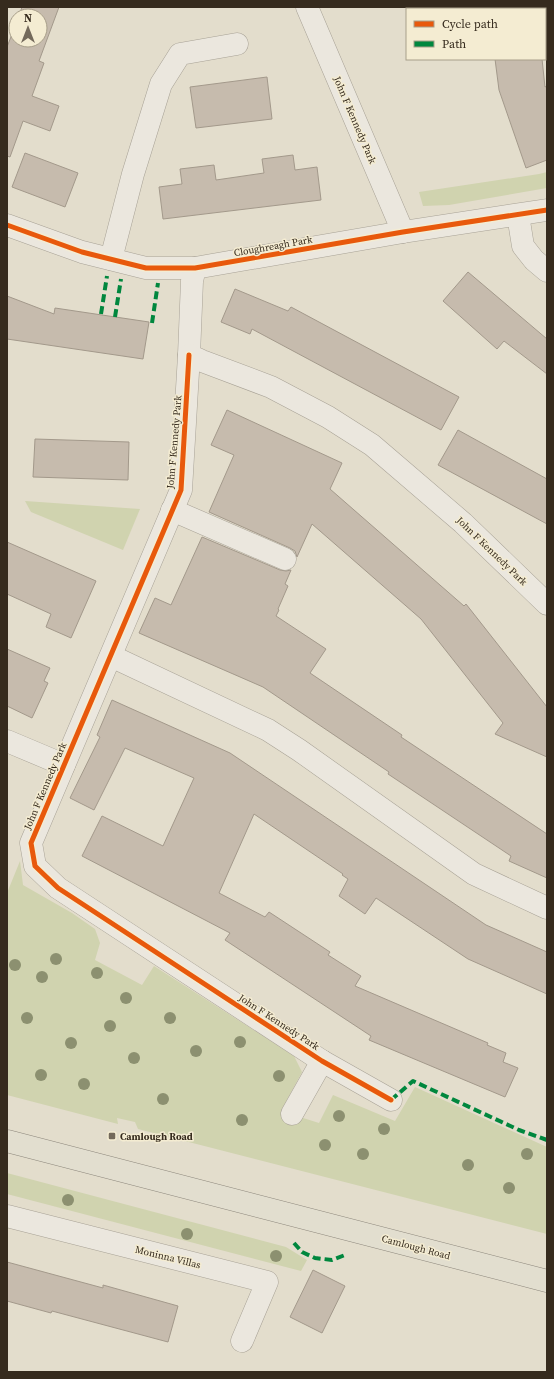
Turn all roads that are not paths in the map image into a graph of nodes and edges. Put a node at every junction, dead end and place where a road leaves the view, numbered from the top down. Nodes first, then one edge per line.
1 (307, 7) edge
2 (237, 44) dead end
3 (547, 210) edge
4 (518, 215) junction
5 (7, 225) edge
6 (402, 232) junction
7 (111, 259) junction
8 (195, 268) junction
9 (547, 271) edge
10 (190, 355) junction
11 (172, 510) junction
12 (285, 559) dead end
13 (547, 604) edge
14 (111, 656) junction
15 (7, 741) edge
16 (64, 765) junction
17 (547, 908) edge
18 (322, 1061) junction
19 (391, 1100) dead end
20 (292, 1114) dead end
21 (7, 1141) edge
22 (7, 1216) edge
23 (547, 1282) edge
24 (242, 1341) dead end

1 - 6 street, John F Kennedy Park
2 - 7 street
3 - 4 street, Cloughreagh Park
4 - 6 street, Cloughreagh Park
4 - 9 street
5 - 7 street, Cloughreagh Park
6 - 8 street, Cloughreagh Park
7 - 8 street, Cloughreagh Park
8 - 10 street, John F Kennedy Park
10 - 11 street, John F Kennedy Park
10 - 13 street, John F Kennedy Park
11 - 12 street
11 - 14 street, John F Kennedy Park
14 - 16 street, John F Kennedy Park
14 - 17 street
15 - 16 street
16 - 18 street, John F Kennedy Park
18 - 19 street, John F Kennedy Park
18 - 20 street
21 - 23 main road, Camlough Road
22 - 24 street, Moninna Villas

